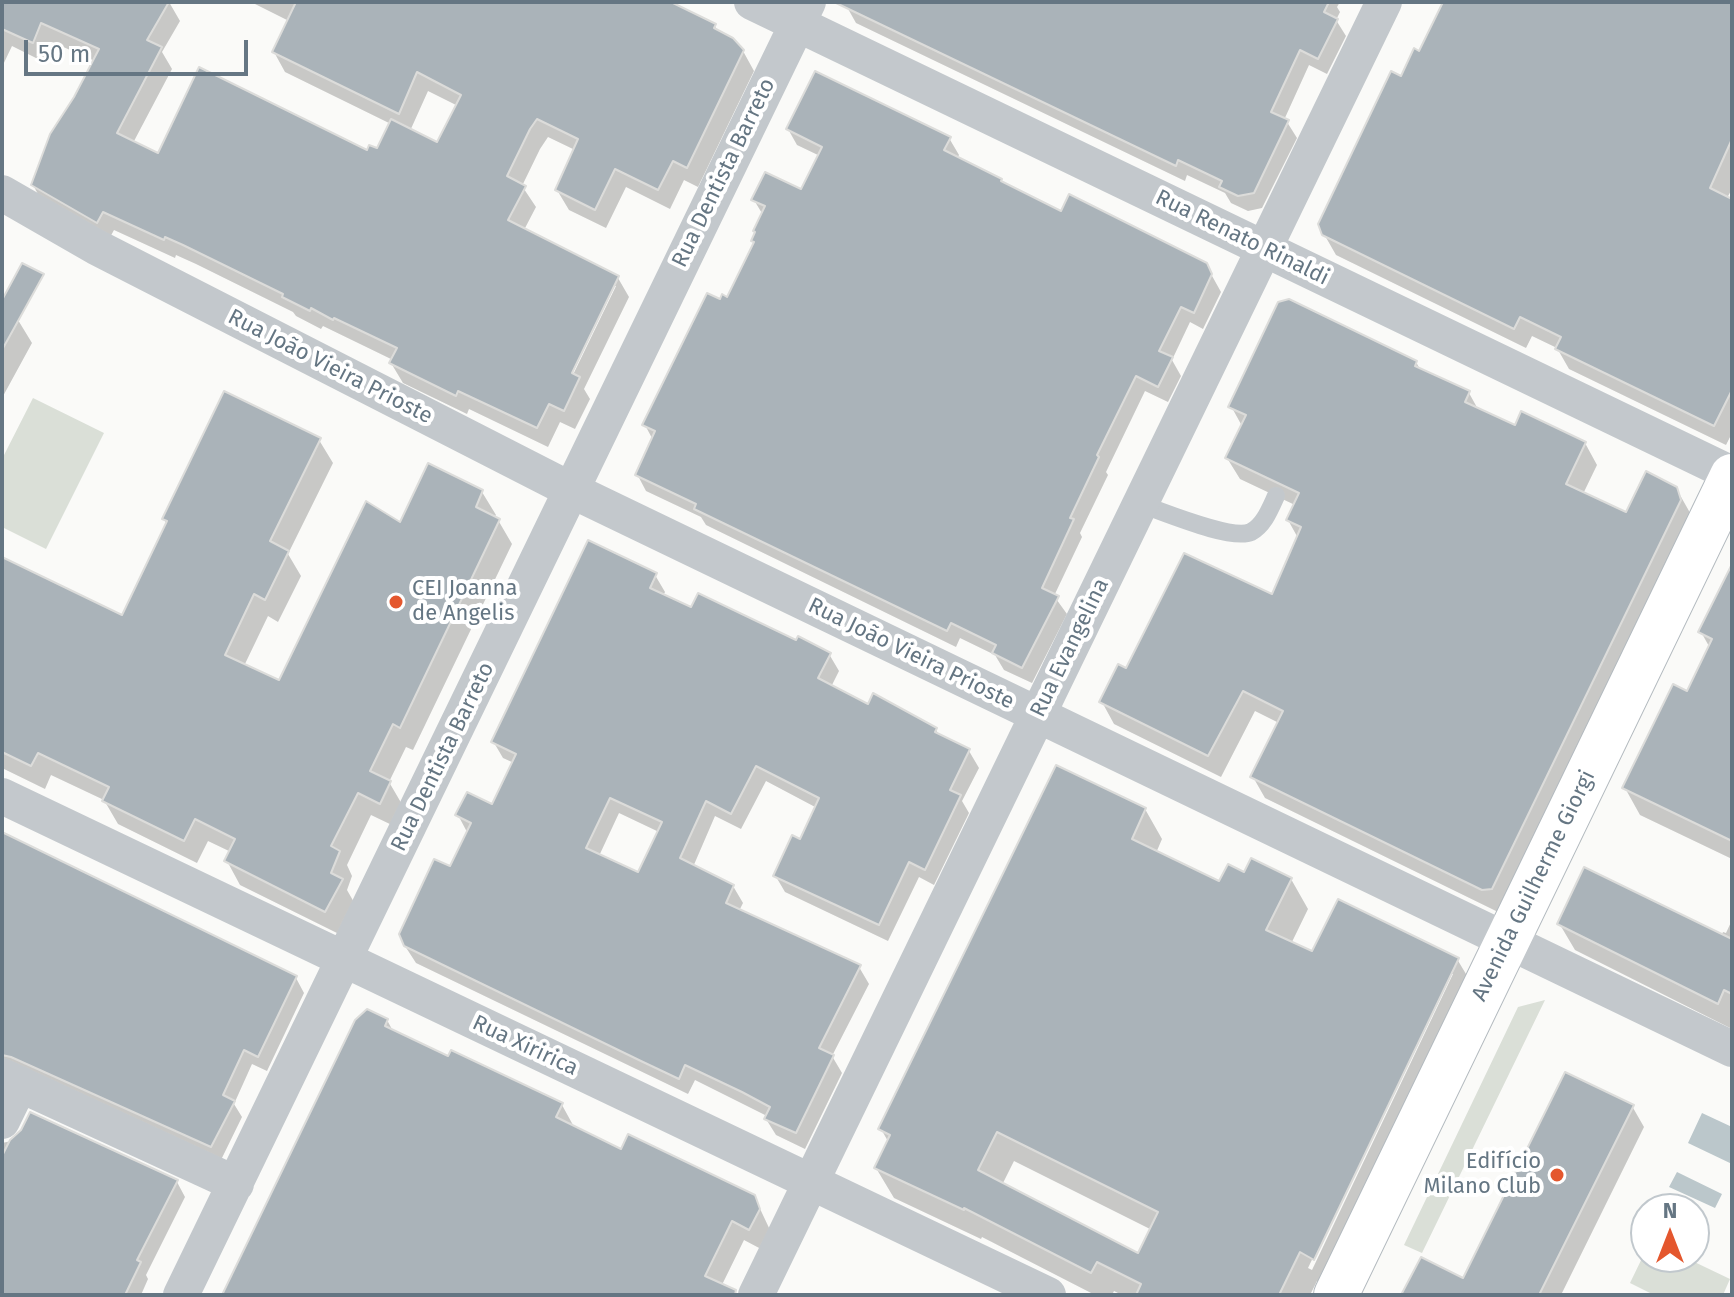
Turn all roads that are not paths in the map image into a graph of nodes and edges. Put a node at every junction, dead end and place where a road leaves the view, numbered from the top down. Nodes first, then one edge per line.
1 (752, 2) edge
2 (1384, 2) edge
3 (802, 12) edge
4 (2, 193) edge
5 (1263, 249) junction
6 (1732, 475) edge
7 (571, 490) junction
8 (1276, 496) dead end
9 (1140, 504) junction
10 (1038, 715) junction
11 (2, 796) edge
12 (1507, 941) junction
13 (345, 960) junction
14 (1732, 1049) edge
15 (11, 1080) edge
16 (2, 1121) edge
17 (811, 1182) junction
18 (236, 1184) junction
19 (181, 1295) edge
20 (756, 1295) edge
21 (1048, 1295) edge
22 (1336, 1295) edge

1 - 3 street, Rua Renato Rinaldi
2 - 5 street, Rua Evangelina
3 - 5 street, Rua Renato Rinaldi
3 - 7 street, Rua Dentista Barreto
4 - 7 street, Rua João Vieira Prioste
5 - 6 street, Rua Renato Rinaldi
5 - 9 street, Rua Evangelina
6 - 12 street, Avenida Guilherme Giorgi
7 - 10 street, Rua João Vieira Prioste
7 - 13 street, Rua Dentista Barreto
8 - 9 lane
9 - 10 street, Rua Evangelina
10 - 12 street, Rua João Vieira Prioste
10 - 17 street, Rua Evangelina
11 - 13 street, Rua Xiririca
12 - 14 street, Rua João Vieira Prioste
12 - 22 street, Avenida Guilherme Giorgi
13 - 17 street, Rua Xiririca
13 - 18 street, Rua Dentista Barreto
15 - 16 street
15 - 18 street
17 - 20 street, Rua Evangelina
17 - 21 street, Rua Xiririca
18 - 19 street, Rua Dentista Barreto

